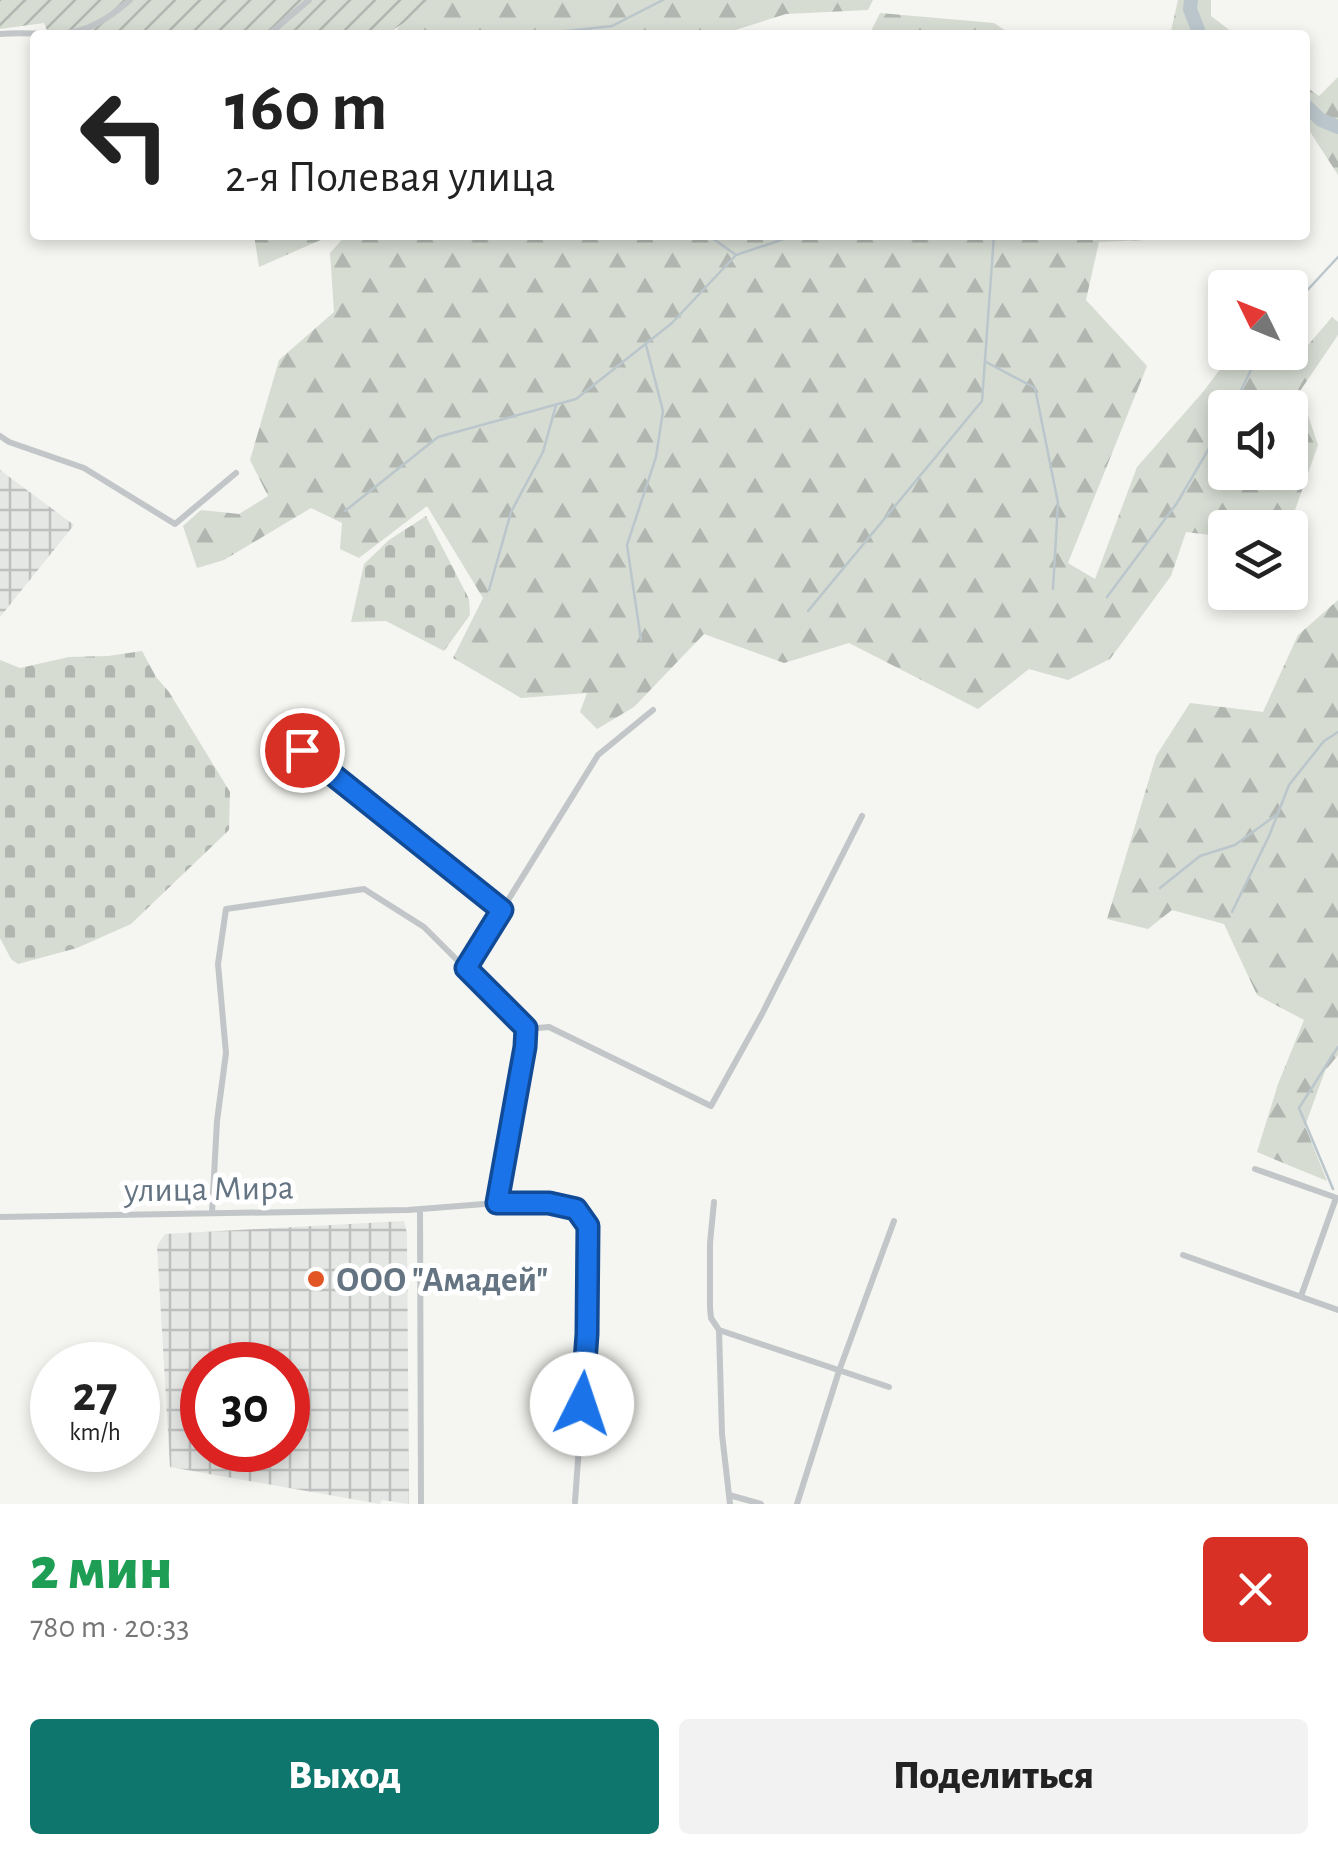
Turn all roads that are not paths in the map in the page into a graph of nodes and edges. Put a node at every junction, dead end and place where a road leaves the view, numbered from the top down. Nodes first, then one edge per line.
1 (130, 0) edge
2 (309, 0) edge
3 (80, 30) edge
4 (274, 30) edge
5 (0, 34) edge
6 (30, 34) edge
7 (0, 436) edge
8 (236, 473) dead end
9 (653, 710) dead end
10 (302, 750) dead end
11 (862, 816) dead end
12 (502, 910) junction
13 (466, 968) junction
14 (526, 1028) junction
15 (1255, 1169) dead end
16 (1337, 1198) edge
17 (714, 1202) dead end
18 (497, 1203) junction
19 (420, 1209) junction
20 (212, 1212) junction
21 (0, 1218) edge
22 (894, 1221) dead end
23 (1183, 1256) dead end
24 (1301, 1296) junction
25 (1338, 1310) edge
26 (719, 1330) junction
27 (839, 1371) junction
28 (888, 1387) dead end
29 (730, 1494) junction
30 (575, 1502) edge
31 (421, 1504) edge
32 (730, 1504) edge
33 (760, 1504) edge
34 (797, 1504) edge

1 - 3 street
2 - 4 street
5 - 6 street
7 - 8 street
9 - 12 street
10 - 12 street
11 - 14 street
12 - 13 street
13 - 14 street
13 - 20 street
14 - 18 street
15 - 16 street
16 - 24 street
17 - 26 street
18 - 19 street, улица Мира
18 - 30 street, улица Мира
19 - 20 street, улица Мира
19 - 31 street
20 - 21 street, улица Мира
22 - 27 street
23 - 24 street
24 - 25 street
26 - 27 street
26 - 29 street
27 - 28 street
27 - 34 street
29 - 32 street
29 - 33 street

